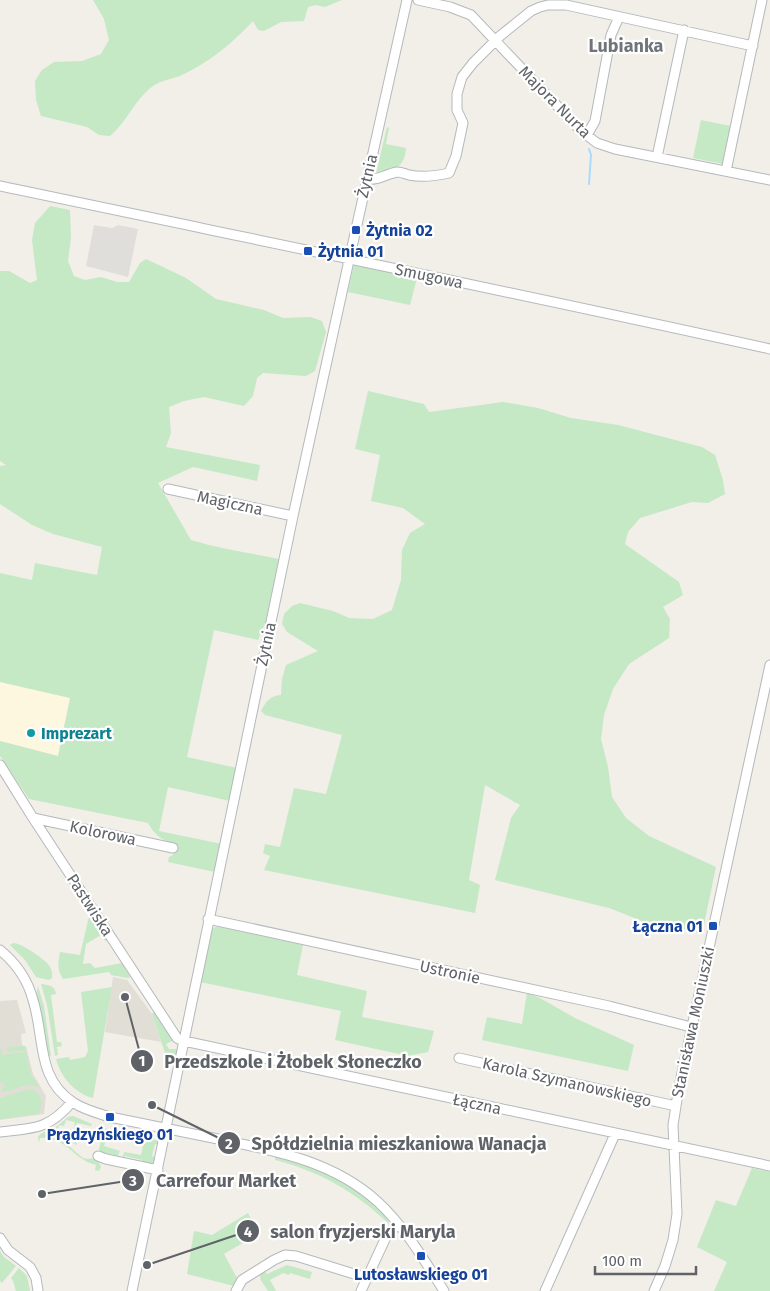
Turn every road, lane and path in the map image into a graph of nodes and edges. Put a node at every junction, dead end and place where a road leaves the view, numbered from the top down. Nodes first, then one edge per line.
1 (407, 0) edge
2 (418, 0) edge
3 (762, 0) edge
4 (619, 17) junction
5 (684, 30) junction
6 (496, 40) junction
7 (753, 46) junction
8 (588, 135) junction
9 (657, 157) junction
10 (726, 171) junction
11 (366, 180) junction
12 (770, 180) edge
13 (0, 186) edge
14 (348, 258) junction
15 (770, 349) edge
16 (168, 489) dead end
17 (293, 516) junction
18 (770, 665) edge
19 (0, 765) edge
20 (33, 818) junction
21 (173, 848) dead end
22 (208, 919) junction
23 (0, 950) edge
24 (691, 1027) junction
25 (184, 1041) junction
26 (459, 1058) dead end
27 (72, 1102) junction
28 (676, 1106) junction
29 (167, 1129) junction
30 (0, 1132) edge
31 (615, 1134) junction
32 (674, 1146) junction
33 (102, 1157) dead end
34 (770, 1166) edge
35 (158, 1170) junction
36 (398, 1224) junction
37 (0, 1238) edge
38 (367, 1278) junction
39 (38, 1291) edge
40 (132, 1291) edge
41 (236, 1291) edge
42 (362, 1291) edge
43 (444, 1291) edge
44 (546, 1291) edge
45 (654, 1291) edge

1 - 11 street, Żytnia
2 - 6 street, Majora Nurta
3 - 7 street
4 - 5 street
4 - 6 street
4 - 8 street
5 - 7 street
5 - 9 street
6 - 8 street, Majora Nurta
6 - 11 street
7 - 10 street
8 - 9 street, Majora Nurta
9 - 10 street, Majora Nurta
10 - 12 street, Majora Nurta
11 - 14 street, Żytnia
13 - 14 street, Smugowa
14 - 15 street, Smugowa
14 - 17 street, Żytnia
16 - 17 street, Magiczna
17 - 22 street, Żytnia
18 - 24 street, Stanisława Moniuszki
19 - 20 street, Pastwiska
20 - 21 street, Kolorowa
20 - 25 street, Pastwiska
22 - 24 street, Ustronie
22 - 25 street, Żytnia
23 - 27 street
24 - 28 street, Stanisława Moniuszki
25 - 29 street, Żytnia
25 - 31 street, Łączna
26 - 28 street, Karola Szymanowskiego
27 - 29 street
27 - 30 street
28 - 32 street, Stanisława Moniuszki
29 - 35 street, Żytnia
29 - 36 street
31 - 32 street, Łączna
31 - 44 street
32 - 34 street, Łączna
32 - 45 street, Stanisława Moniuszki
33 - 35 street
35 - 40 street, Żytnia
36 - 38 street
36 - 43 street
37 - 39 street
38 - 41 street
38 - 42 street

